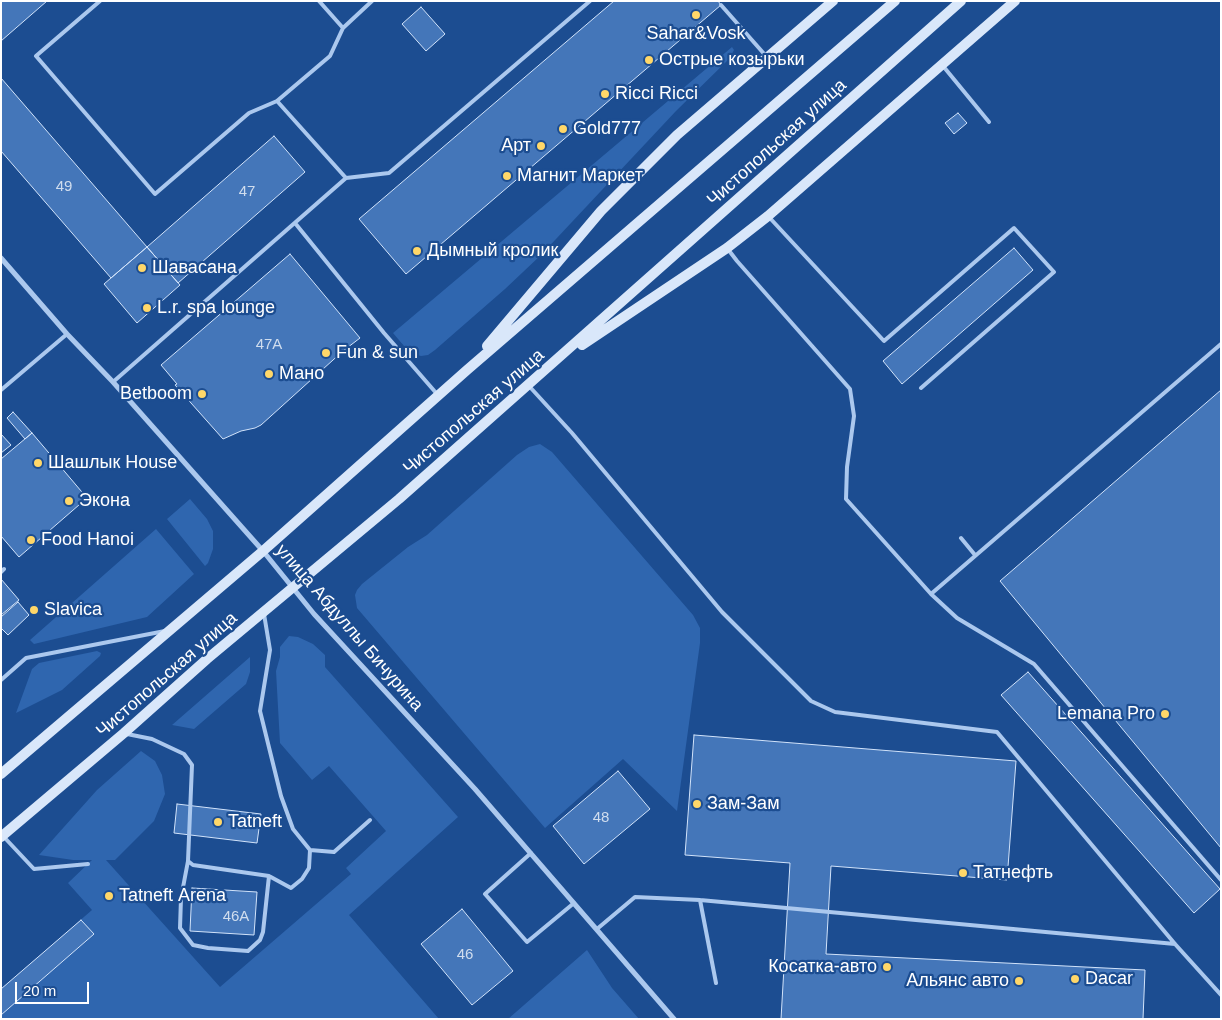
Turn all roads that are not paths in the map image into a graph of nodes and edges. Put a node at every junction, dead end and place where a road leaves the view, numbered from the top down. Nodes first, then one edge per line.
1 (100, 1) edge
2 (319, 1) edge
3 (372, 1) edge
4 (590, 1) edge
5 (832, 1) edge
6 (895, 1) edge
7 (961, 1) edge
8 (1015, 1) edge
9 (721, 4) dead end
10 (343, 28) junction
11 (768, 57) junction
12 (941, 65) junction
13 (277, 101) junction
14 (989, 122) dead end
15 (346, 178) junction
16 (768, 216) junction
17 (295, 223) junction
18 (728, 248) junction
19 (1, 258) edge
20 (66, 334) junction
21 (1221, 344) edge
22 (550, 367) junction
23 (467, 370) junction
24 (113, 382) junction
25 (528, 385) junction
26 (921, 388) dead end
27 (1, 390) edge
28 (438, 396) junction
29 (962, 538) dead end
30 (263, 551) junction
31 (975, 555) junction
32 (293, 588) junction
33 (931, 594) junction
34 (264, 613) junction
35 (172, 629) junction
36 (1, 680) edge
37 (124, 733) junction
38 (1, 774) edge
39 (370, 820) dead end
40 (2, 836) edge
41 (310, 850) junction
42 (531, 853) junction
43 (188, 861) junction
44 (88, 864) dead end
45 (269, 876) junction
46 (1221, 880) edge
47 (700, 900) junction
48 (574, 903) junction
49 (597, 929) junction
50 (1175, 944) junction
51 (716, 983) dead end
52 (1221, 995) edge
53 (674, 1019) edge

1 - 13 lane
2 - 10 lane
3 - 10 lane
4 - 15 lane
5 - 11 main road
6 - 23 main road, Чистопольская улица
7 - 22 main road, Чистопольская улица
8 - 12 main road
9 - 11 lane
10 - 13 lane
11 - 23 main road
12 - 14 lane
12 - 16 main road
13 - 15 lane
15 - 17 lane
16 - 18 main road
16 - 26 lane
17 - 24 lane
17 - 28 lane
18 - 22 main road
18 - 33 lane
19 - 20 street, улица Абдуллы Бичурина
20 - 24 street, улица Абдуллы Бичурина
20 - 27 lane
21 - 31 lane
22 - 25 main road, Чистопольская улица
23 - 28 main road, Чистопольская улица
24 - 30 street, улица Абдуллы Бичурина
25 - 32 main road, Чистопольская улица
25 - 50 lane
28 - 30 main road, Чистопольская улица
29 - 31 lane
30 - 32 street, улица Абдуллы Бичурина
30 - 35 main road, Чистопольская улица
31 - 33 lane
32 - 34 main road, Чистопольская улица
32 - 42 street, улица Абдуллы Бичурина
33 - 46 lane
34 - 37 main road, Чистопольская улица
34 - 41 lane
35 - 36 lane
35 - 38 main road, Чистопольская улица
37 - 40 main road, Чистопольская улица
37 - 43 lane
39 - 41 lane
40 - 44 lane
41 - 45 lane
42 - 48 street, улица Абдуллы Бичурина
42 - 48 lane
43 - 45 lane
43 - 45 lane
47 - 49 lane
47 - 50 lane
47 - 51 lane
48 - 49 street, улица Абдуллы Бичурина
49 - 53 street, улица Абдуллы Бичурина
50 - 52 lane

